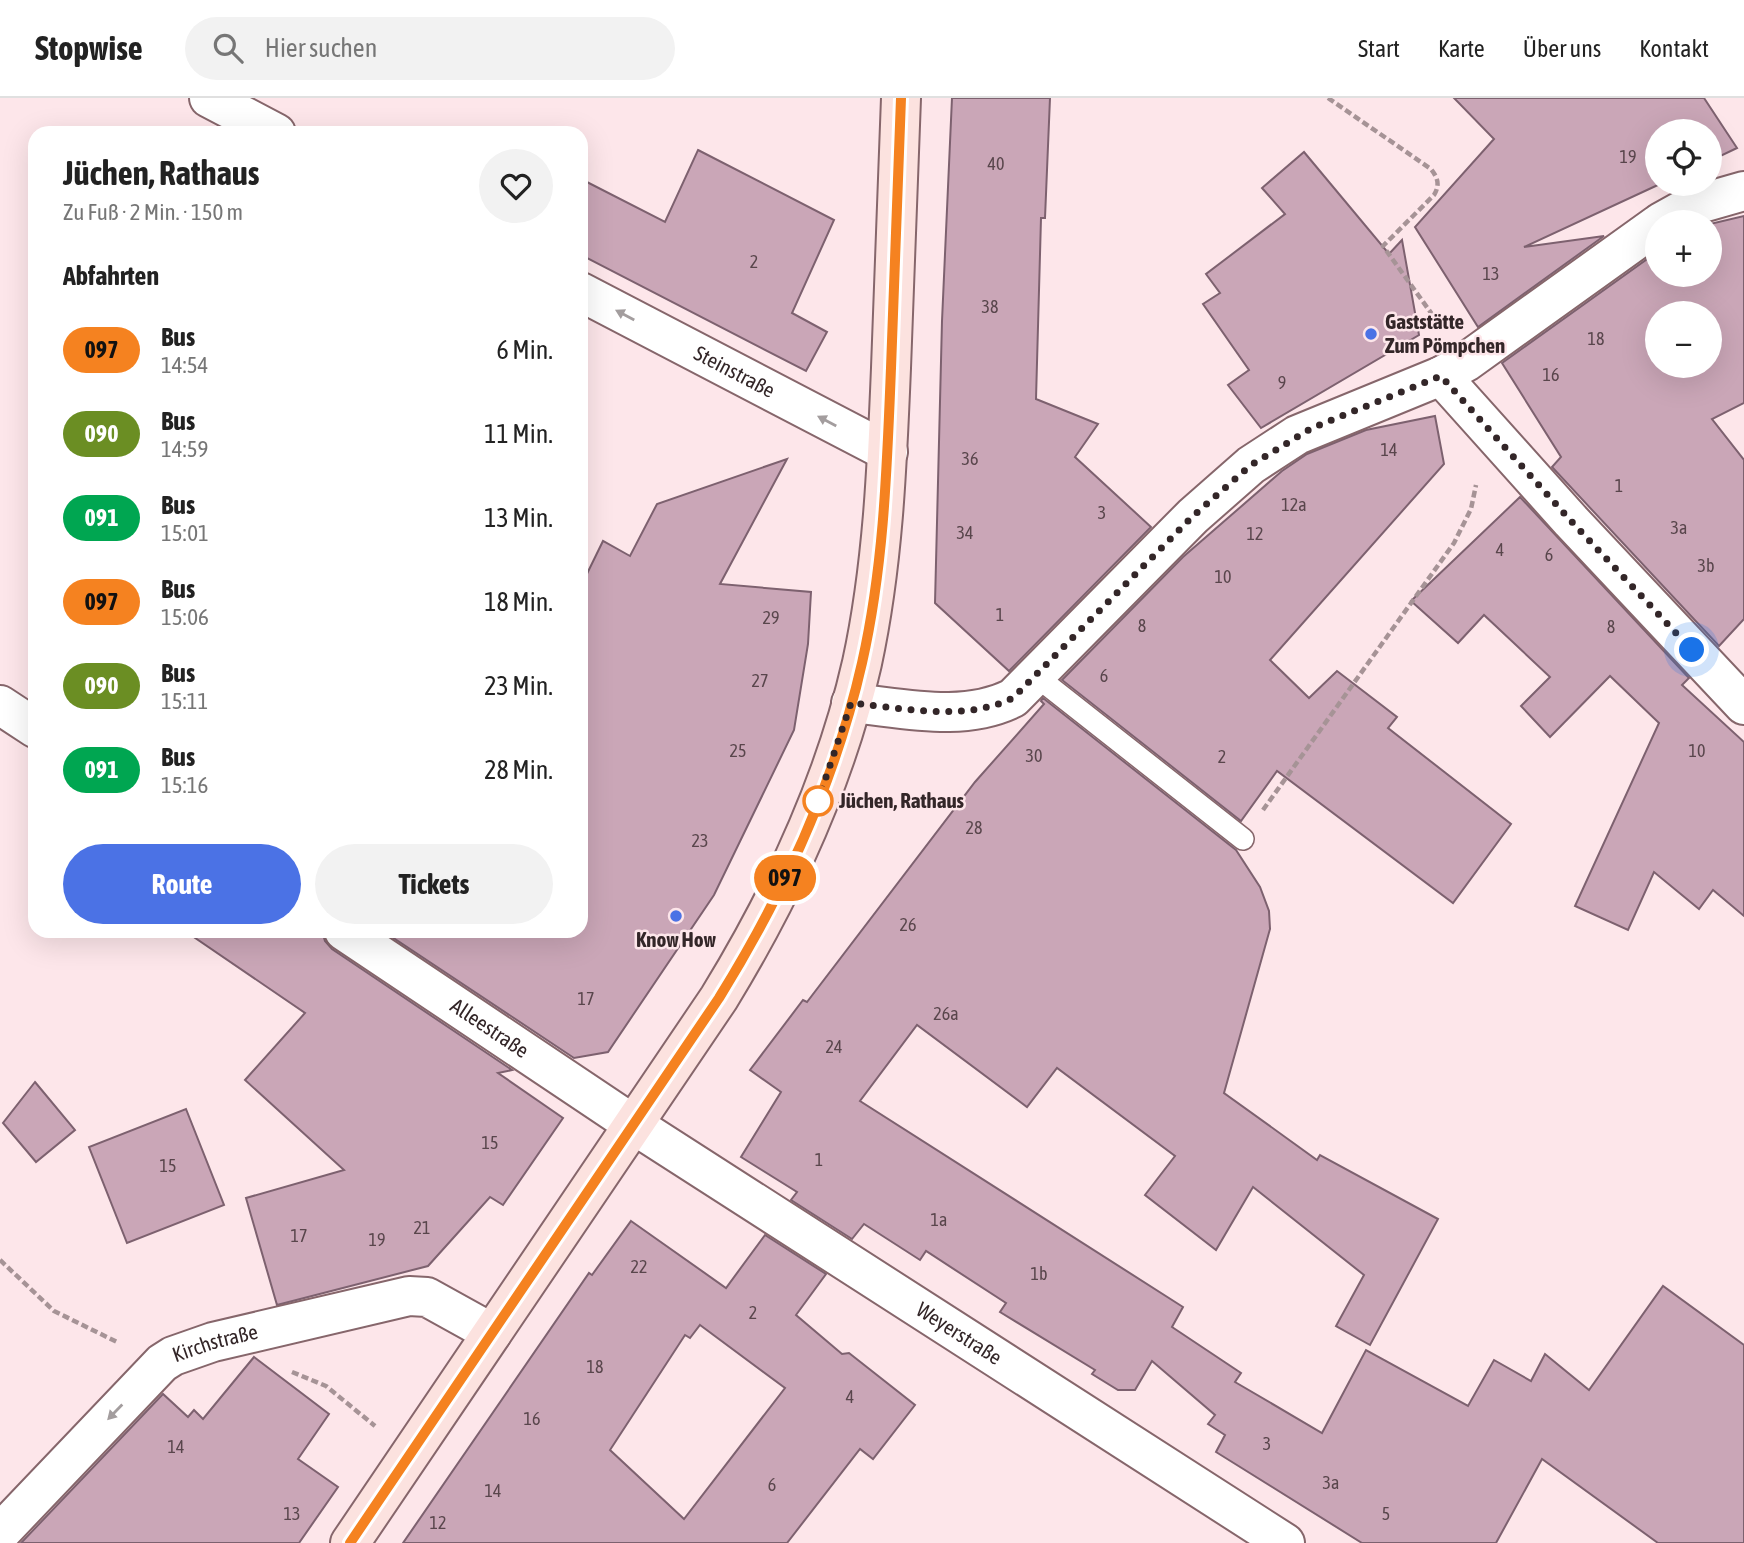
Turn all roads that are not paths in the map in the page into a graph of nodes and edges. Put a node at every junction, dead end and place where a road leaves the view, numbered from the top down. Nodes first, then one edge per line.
1 (209, 98) edge
2 (901, 98) edge
3 (263, 126) edge
4 (1744, 191) edge
5 (1683, 210) edge
6 (1645, 234) edge
7 (588, 296) edge
8 (1453, 369) junction
9 (888, 452) junction
10 (1036, 676) junction
11 (851, 703) junction
12 (0, 705) edge
13 (1744, 705) edge
14 (28, 723) edge
15 (1242, 839) road end
16 (354, 938) edge
17 (634, 1125) junction
18 (492, 1333) junction
19 (0, 1533) edge
20 (350, 1543) edge
21 (1285, 1543) edge

1 - 3 street
2 - 9 main road
4 - 5 street
6 - 8 street
9 -> 7 street, Steinstraße
8 - 10 street
8 - 13 street
9 - 11 main road
10 - 11 street
10 - 15 lane
11 - 17 main road
12 - 14 street
16 - 17 street, Alleestraße
17 - 18 main road
17 - 21 street, Weyerstraße
18 -> 19 street, Kirchstraße
18 - 20 main road

